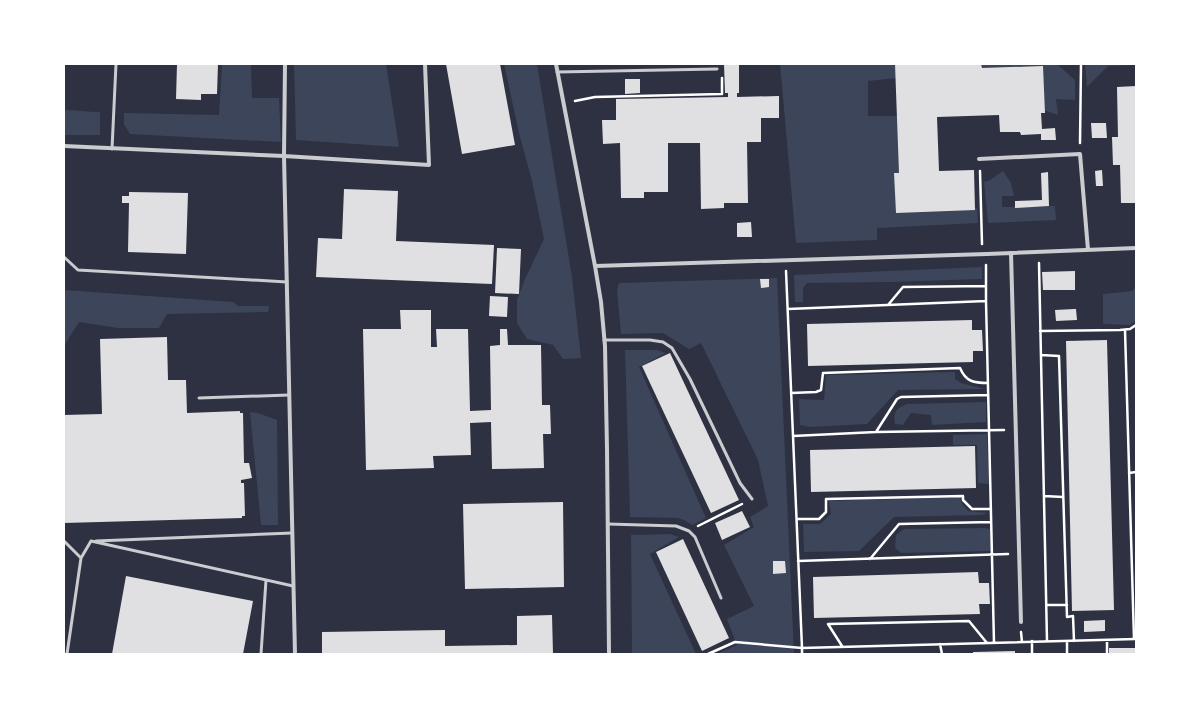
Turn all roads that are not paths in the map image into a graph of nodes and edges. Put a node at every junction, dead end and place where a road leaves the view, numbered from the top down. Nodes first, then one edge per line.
1 (116, 64) edge
2 (285, 64) edge
3 (425, 64) edge
4 (556, 64) edge
5 (717, 69) dead end
6 (557, 72) junction
7 (64, 146) edge
8 (112, 148) junction
9 (284, 156) junction
10 (979, 159) road end
11 (1136, 248) edge
12 (1088, 250) junction
13 (1011, 253) junction
14 (64, 257) edge
15 (595, 266) junction
16 (287, 282) junction
17 (604, 340) junction
18 (289, 395) junction
19 (199, 398) dead end
20 (752, 499) road end
21 (608, 524) junction
22 (292, 532) junction
23 (64, 540) edge
24 (90, 541) junction
25 (81, 558) junction
26 (266, 580) junction
27 (293, 586) junction
28 (720, 598) dead end
29 (1021, 622) dead end
30 (67, 654) edge
31 (262, 654) edge
32 (295, 654) edge
33 (609, 654) edge

1 - 8 lane
2 - 9 street
3 - 9 street
4 - 6 street
5 - 6 lane
6 - 15 street
7 - 8 street
8 - 9 street
9 - 16 street
10 - 12 street
11 - 12 street
12 - 13 street
13 - 15 street
13 - 29 street
14 - 16 lane
15 - 17 street
16 - 18 street
17 - 20 lane
17 - 21 street
18 - 19 lane
18 - 22 street
21 - 28 lane
21 - 33 street
22 - 24 lane
22 - 27 street
23 - 25 lane
24 - 25 lane
24 - 26 lane
25 - 30 lane
26 - 27 lane
26 - 31 lane
27 - 32 street

